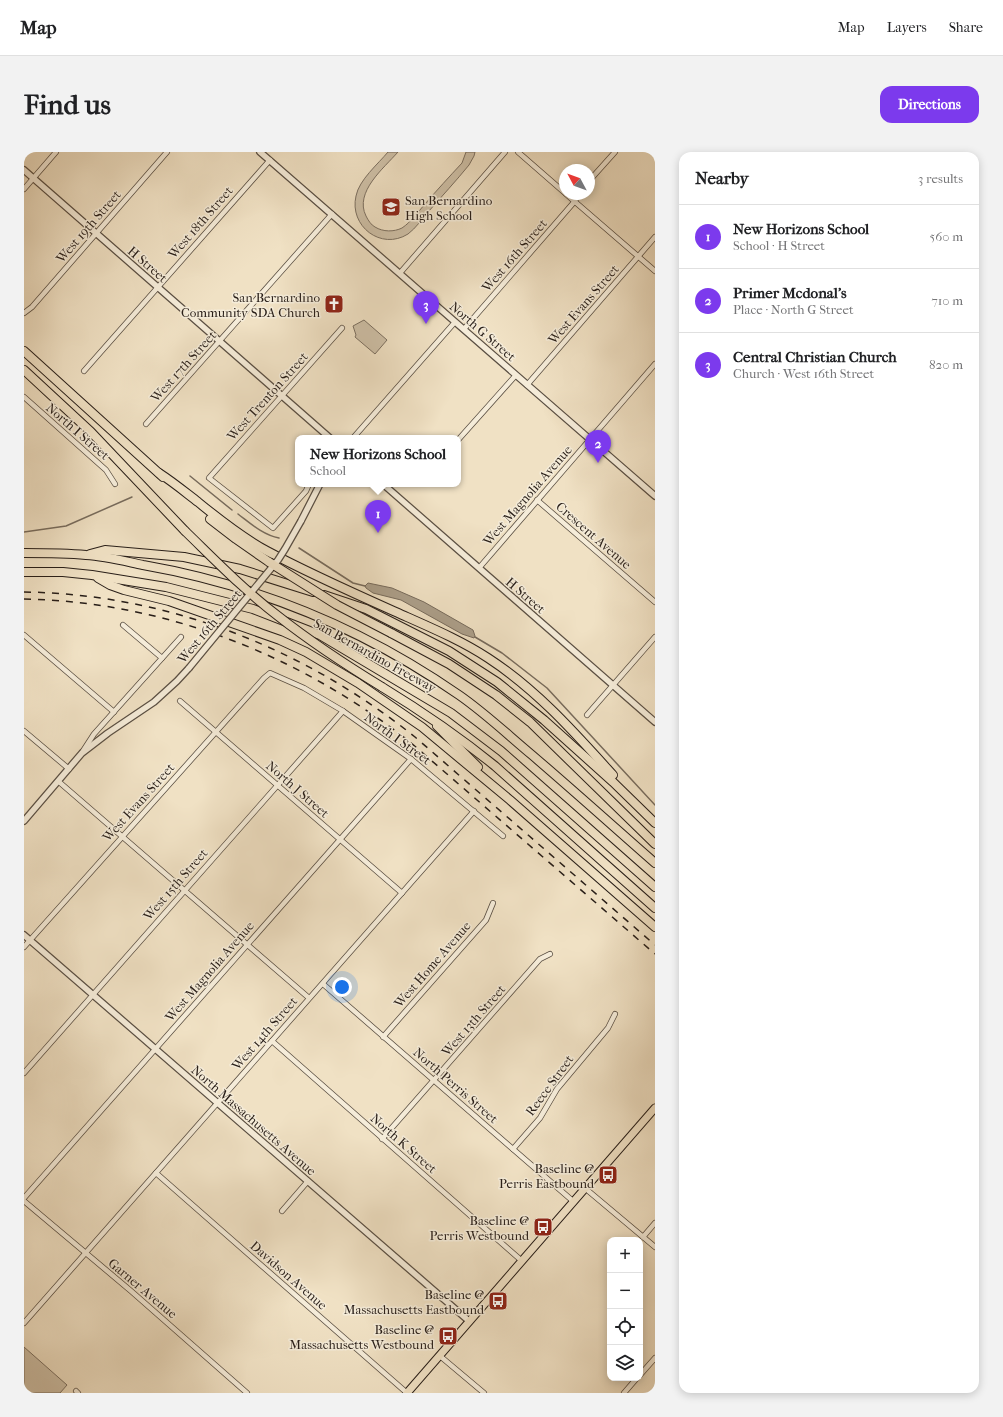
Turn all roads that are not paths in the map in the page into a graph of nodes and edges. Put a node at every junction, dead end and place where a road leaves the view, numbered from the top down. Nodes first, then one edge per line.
1 (56, 152) edge
2 (167, 152) edge
3 (260, 152) edge
4 (505, 152) edge
5 (518, 152) edge
6 (614, 152) edge
7 (270, 160) junction
8 (24, 170) edge
9 (595, 174) edge
10 (33, 178) junction
11 (559, 187) edge
12 (24, 189) edge
13 (575, 201) joint
14 (332, 214) junction
15 (96, 233) junction
16 (655, 238) edge
17 (638, 257) junction
18 (655, 271) edge
19 (400, 273) junction
20 (158, 287) junction
21 (24, 313) edge
22 (455, 322) junction
23 (342, 328) dead end
24 (464, 329) junction
25 (220, 341) junction
26 (24, 351) edge
27 (655, 364) edge
28 (24, 370) edge
29 (84, 371) dead end
30 (516, 375) junction
31 (527, 385) junction
32 (281, 395) junction
33 (24, 397) edge
34 (146, 424) dead end
35 (327, 435) edge
36 (356, 435) edge
37 (461, 437) edge
38 (590, 439) junction
39 (159, 473) junction
40 (115, 484) dead end
41 (308, 487) edge
42 (318, 487) edge
43 (386, 487) edge
44 (654, 494) edge
45 (537, 500) junction
46 (24, 553) edge
47 (88, 555) junction
48 (478, 568) junction
49 (24, 572) edge
50 (92, 575) junction
51 (655, 602) edge
52 (123, 625) dead end
53 (24, 635) edge
54 (181, 637) dead end
55 (655, 637) edge
56 (162, 658) junction
57 (270, 673) joint
58 (613, 685) junction
59 (180, 701) dead end
60 (343, 711) junction
61 (422, 711) junction
62 (114, 712) junction
63 (587, 715) dead end
64 (655, 722) edge
65 (215, 731) junction
66 (24, 732) edge
67 (82, 753) junction
68 (411, 759) junction
69 (69, 769) junction
70 (58, 781) junction
71 (613, 782) junction
72 (278, 786) junction
73 (510, 800) junction
74 (474, 811) junction
75 (24, 821) edge
76 (655, 823) edge
77 (121, 836) junction
78 (503, 836) dead end
79 (340, 840) junction
80 (655, 844) edge
81 (655, 864) edge
82 (655, 887) edge
83 (184, 890) junction
84 (402, 893) junction
85 (493, 903) dead end
86 (655, 908) edge
87 (653, 925) edge
88 (24, 935) edge
89 (30, 940) junction
90 (246, 944) junction
91 (24, 947) edge
92 (550, 954) dead end
93 (323, 984) junction
94 (93, 994) junction
95 (309, 998) junction
96 (615, 1014) dead end
97 (383, 1037) junction
98 (272, 1041) junction
99 (156, 1048) junction
100 (24, 1072) edge
101 (434, 1081) junction
102 (218, 1102) junction
103 (655, 1108) edge
104 (382, 1139) junction
105 (513, 1149) junction
106 (156, 1173) junction
107 (308, 1181) junction
108 (586, 1189) junction
109 (24, 1198) edge
110 (24, 1201) edge
111 (574, 1202) junction
112 (282, 1211) dead end
113 (655, 1222) edge
114 (643, 1236) junction
115 (655, 1247) edge
116 (85, 1254) junction
117 (522, 1261) junction
118 (470, 1321) junction
119 (24, 1323) edge
120 (440, 1356) junction
121 (655, 1358) edge
122 (643, 1372) edge
123 (634, 1381) edge
124 (247, 1393) edge
125 (407, 1393) edge
126 (484, 1393) edge
127 (624, 1393) edge

1 - 10 street
2 - 15 street, West 19th Street
3 - 7 street, North G Street
4 - 19 street
5 - 11 street
6 - 9 street
7 - 14 street, North G Street
7 - 20 street, West 18th Street
8 - 10 street, H Street
10 - 12 street
10 - 15 street, H Street
13 - 17 street
13 - 24 street, West 16th Street
14 - 19 street, North G Street
14 - 25 street, West 17th Street
15 - 20 street, H Street
15 - 21 street, West 19th Street
16 - 17 street, West Evans Street
17 - 18 street
17 - 31 street, West Evans Street
19 - 22 street, North G Street
20 - 25 street, H Street
20 - 29 street, West 18th Street
22 - 24 street, North G Street
22 - 36 street
23 - 32 street, West Trenton Street
24 - 30 street, North G Street
25 - 32 street, H Street
25 - 34 street, West 17th Street
26 - 39 highway
27 - 38 street, West Magnolia Avenue
28 - 61 highway, bridge
30 - 31 street, North G Street
30 - 37 street
31 - 38 street, North G Street
32 - 35 street, H Street
32 - 41 street, West Trenton Street
33 - 40 street, North I Street
38 - 44 street, North G Street
38 - 45 street, West Magnolia Avenue
39 - 71 highway
39 - 80 highway, bridge
42 - 67 street, West 16th Street, bridge
43 - 48 street, H Street
45 - 48 street, West Magnolia Avenue
45 - 51 street, Crescent Avenue
46 - 47 highway, San Bernardino Freeway
47 - 71 highway
47 - 81 highway, San Bernardino Freeway
48 - 58 street, H Street
49 - 50 highway, San Bernardino Freeway
50 - 73 highway
50 - 82 highway, San Bernardino Freeway
52 - 56 street
53 - 62 street
54 - 56 street, West 16th Street
55 - 58 street
56 - 62 street, West 16th Street
57 - 60 street, North I Street
57 - 65 street, West Evans Street
58 - 63 street
58 - 64 street, H Street
59 - 65 street, North J Street
60 - 68 street, North I Street
60 - 72 street, West 15th Street
61 - 73 highway
61 - 86 highway
62 - 67 street, West 16th Street
65 - 72 street, North J Street
65 - 77 street, West Evans Street
66 - 69 street
67 - 69 street, West 16th Street
68 - 74 street, North I Street
68 - 79 street, West Magnolia Avenue
69 - 70 street, West 16th Street
70 - 75 street, West 16th Street
70 - 77 street
71 - 76 highway
72 - 79 street, North J Street
72 - 83 street, West 15th Street
73 - 87 highway
74 - 78 street, North I Street
74 - 84 street, West 14th Street
77 - 83 street
77 - 89 street, West Evans Street
79 - 84 street, North J Street
79 - 90 street, West Magnolia Avenue
83 - 90 street
83 - 94 street, West 15th Street
84 - 93 street, West 14th Street
85 - 97 street, West Home Avenue
88 - 89 street, North Massachusetts Avenue
89 - 91 street, West Evans Street
89 - 94 street, North Massachusetts Avenue
90 - 95 street
90 - 99 street, West Magnolia Avenue
92 - 101 street, West 13th Street
93 - 95 street, West 14th Street
93 - 97 street, North Perris Street
94 - 99 street, North Massachusetts Avenue
94 - 100 street, West 15th Street
95 - 98 street, West 14th Street
96 - 105 street, Reece Street
97 - 101 street, North Perris Street
98 - 102 street, West 14th Street
98 - 104 street, North K Street
99 - 102 street, North Massachusetts Avenue
99 - 109 street, West Magnolia Avenue
101 - 104 street, West 13th Street
101 - 105 street, North Perris Street
102 - 106 street, West 14th Street
102 - 107 street, North Massachusetts Avenue
103 - 108 main road
104 - 117 street, North K Street
105 - 111 street, North Perris Street
106 - 116 street, West 14th Street
106 - 125 street, Davidson Avenue
107 - 112 street
107 - 118 street, North Massachusetts Avenue
108 - 111 main road
108 - 114 street
110 - 116 street, Garner Avenue
111 - 117 main road
113 - 114 street
114 - 115 street
116 - 119 street, West 14th Street
116 - 124 street, Garner Avenue
117 - 118 main road
118 - 120 main road
120 - 125 main road
120 - 126 street
121 - 122 street
123 - 127 street

